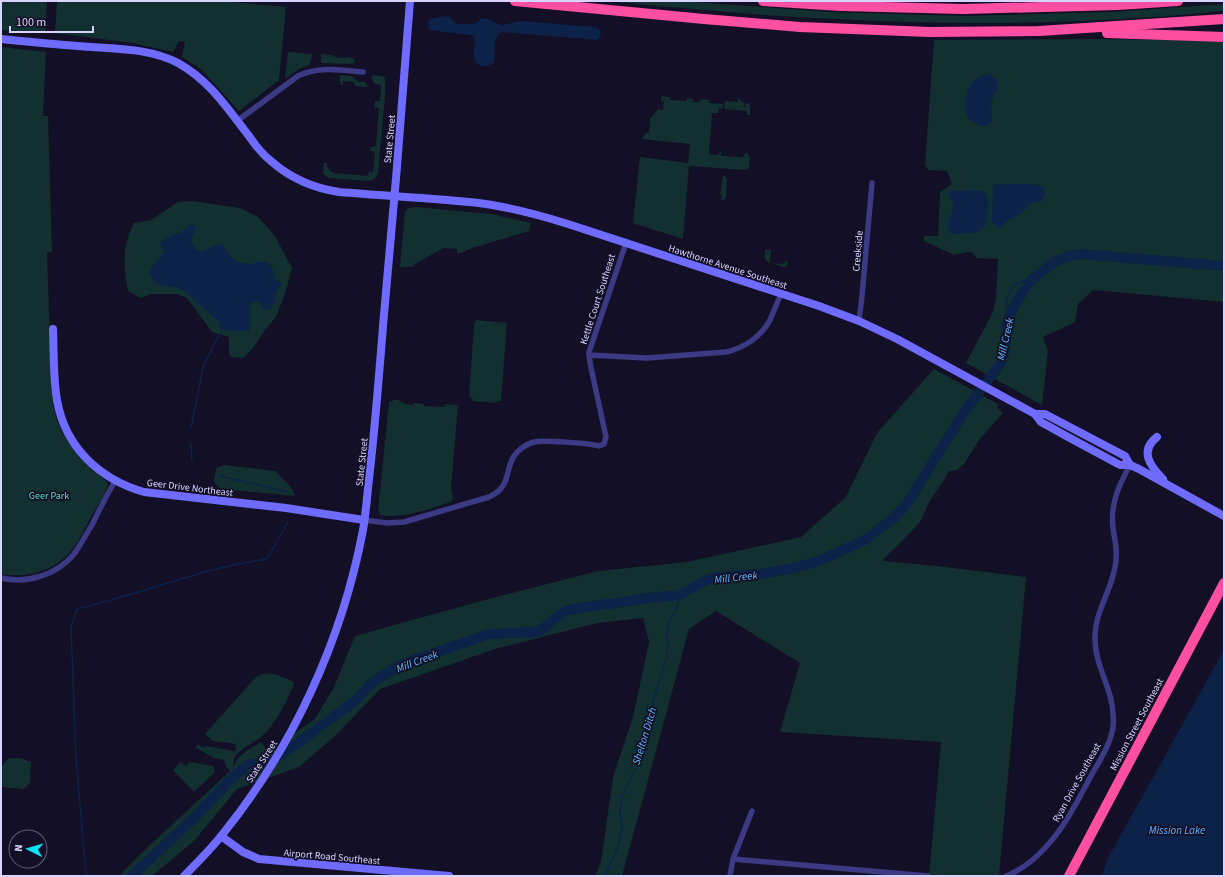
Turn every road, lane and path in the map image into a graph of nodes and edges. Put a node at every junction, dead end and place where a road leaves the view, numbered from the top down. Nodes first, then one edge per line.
1 (410, 1) edge
2 (515, 1) edge
3 (763, 1) edge
4 (1107, 1) edge
5 (1178, 1) edge
6 (1088, 5) junction
7 (1224, 19) edge
8 (1039, 31) junction
9 (1224, 37) edge
10 (1, 39) edge
11 (363, 72) dead end
12 (237, 122) junction
13 (872, 183) dead end
14 (394, 196) junction
15 (626, 243) junction
16 (781, 294) junction
17 (859, 321) junction
18 (53, 330) dead end
19 (589, 354) junction
20 (1157, 437) dead end
21 (1130, 465) junction
22 (115, 481) junction
23 (1168, 484) junction
24 (1224, 516) edge
25 (364, 520) junction
26 (1, 578) edge
27 (1224, 583) edge
28 (752, 811) dead end
29 (221, 836) junction
30 (733, 859) junction
31 (1070, 875) edge
32 (184, 876) edge
33 (449, 876) edge
34 (730, 876) edge
35 (928, 876) edge
36 (1006, 876) edge

1 - 14 main road, State Street
2 - 8 highway
3 - 6 highway
4 - 6 highway
5 - 6 highway
7 - 8 highway
8 - 9 highway
10 - 12 main road, Hawthorne Avenue Southeast
11 - 12 street
12 - 14 main road, Hawthorne Avenue Southeast
13 - 17 street, Creekside
14 - 15 main road, Hawthorne Avenue Southeast
14 - 25 main road, State Street
15 - 16 main road, Hawthorne Avenue Southeast
15 - 19 street, Kettle Court Southeast
16 - 17 main road, Hawthorne Avenue Southeast
16 - 19 street
17 - 21 main road, Hawthorne Avenue Southeast
18 - 22 main road, Geer Drive Northeast
19 - 25 street, Kettle Court Southeast
20 - 23 main road
21 - 23 main road, Hawthorne Avenue Southeast
21 - 36 street, Ryan Drive Southeast
22 - 25 main road, Geer Drive Northeast
22 - 26 street
23 - 24 main road, Hawthorne Avenue Southeast
25 - 29 main road, State Street
27 - 31 highway, Mission Street Southeast
28 - 30 street
29 - 32 main road, State Street
29 - 33 main road, Airport Road Southeast
30 - 34 street
30 - 35 street

